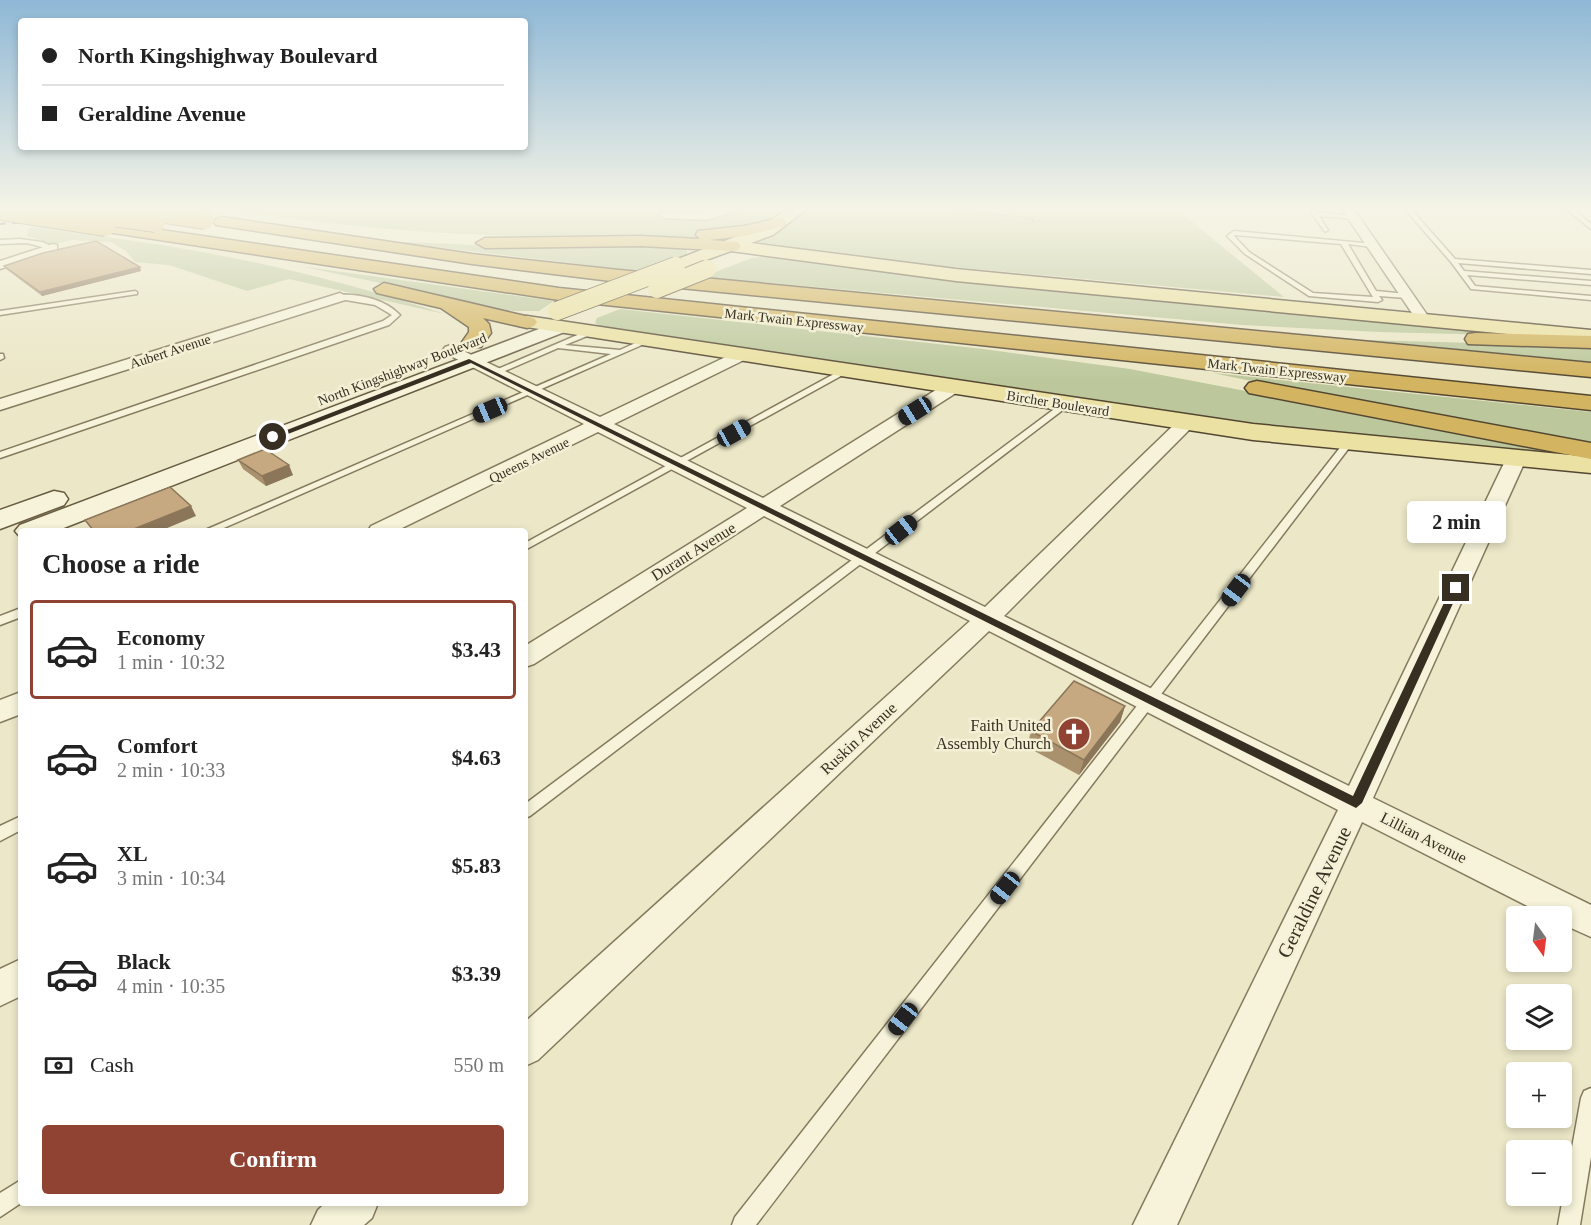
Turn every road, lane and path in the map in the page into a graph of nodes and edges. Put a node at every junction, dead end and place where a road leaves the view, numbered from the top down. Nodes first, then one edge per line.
1 (282, 265) edge
2 (362, 265) edge
3 (429, 265) edge
4 (525, 265) edge
5 (678, 265) edge
6 (717, 265) edge
7 (882, 265) edge
8 (1266, 265) edge
9 (1357, 265) edge
10 (1386, 265) edge
11 (1456, 265) edge
12 (1505, 265) edge
13 (1591, 272) edge
14 (1462, 273) junction
15 (1591, 283) edge
16 (135, 293) dead end
17 (1374, 293) junction
18 (1311, 295) junction
19 (1407, 296) junction
20 (340, 297) joint
21 (1591, 298) edge
22 (444, 304) junction
23 (1324, 309) junction
24 (0, 313) edge
25 (1423, 319) junction
26 (527, 322) junction
27 (590, 323) junction
28 (559, 328) junction
29 (1220, 334) junction
30 (1591, 336) edge
31 (974, 339) junction
32 (647, 341) junction
33 (1591, 342) edge
34 (465, 351) junction
35 (621, 353) junction
36 (742, 355) junction
37 (1591, 370) edge
38 (846, 371) junction
39 (495, 372) junction
40 (1591, 381) edge
41 (953, 387) junction
42 (533, 391) junction
43 (1591, 403) edge
44 (1065, 404) junction
45 (0, 405) edge
46 (1186, 423) junction
47 (601, 425) junction
48 (1348, 442) junction
49 (1591, 451) edge
50 (0, 455) edge
51 (1516, 459) junction
52 (678, 464) junction
53 (1591, 465) edge
54 (764, 507) junction
55 (0, 520) edge
56 (37, 528) edge
57 (215, 528) edge
58 (385, 528) edge
59 (18, 535) edge
60 (0, 543) edge
61 (528, 545) edge
62 (865, 558) junction
63 (18, 613) edge
64 (987, 618) junction
65 (0, 621) edge
66 (528, 656) edge
67 (1151, 701) junction
68 (18, 703) edge
69 (0, 712) edge
70 (1356, 803) junction
71 (528, 810) edge
72 (18, 824) edge
73 (0, 834) edge
74 (1591, 922) edge
75 (18, 978) edge
76 (0, 989) edge
77 (528, 1044) edge
78 (1591, 1098) edge
79 (18, 1192) edge
80 (0, 1206) edge
81 (354, 1206) edge
82 (333, 1225) edge
83 (743, 1225) edge
84 (1155, 1225) edge
85 (1569, 1225) edge

1 - 22 highway
2 - 31 highway, Mark Twain Expressway
3 - 40 highway, bridge
4 - 29 highway, Mark Twain Expressway
5 - 28 main road, North Kingshighway Boulevard, bridge
6 - 27 main road, bridge
7 - 23 main road
8 - 18 lane
9 - 17 lane
10 - 19 street
11 - 14 lane
12 - 13 lane
14 - 15 lane
14 - 21 lane
16 - 24 lane
17 - 18 lane
17 - 19 lane
18 - 23 lane
19 - 25 street
20 - 45 street, Aubert Avenue
20 - 50 lane
22 - 26 highway
22 - 34 highway
23 - 25 main road
25 - 30 main road
26 - 28 main road, Bircher Boulevard
26 - 34 main road, North Kingshighway Boulevard
27 - 28 main road, Bircher Boulevard
27 - 32 main road, Bircher Boulevard
28 - 34 main road, North Kingshighway Boulevard
28 - 35 lane
28 - 39 lane
29 - 33 highway
29 - 37 highway, Mark Twain Expressway
31 - 43 highway, Mark Twain Expressway
31 - 49 highway
32 - 35 lane
32 - 36 main road, Bircher Boulevard
34 - 39 street, Lillian Avenue
34 - 55 main road, North Kingshighway Boulevard
34 - 56 main road, North Kingshighway Boulevard
35 - 42 lane
36 - 38 main road, Bircher Boulevard
36 - 47 street, Queens Avenue
38 - 41 main road, Bircher Boulevard
38 - 52 lane
39 - 42 street, Lillian Avenue
41 - 44 main road, Bircher Boulevard
41 - 54 street, Durant Avenue
42 - 47 street, Lillian Avenue
42 - 57 lane
44 - 46 main road, Bircher Boulevard
44 - 62 lane
46 - 48 main road, Bircher Boulevard
46 - 64 street, Ruskin Avenue
47 - 52 street, Lillian Avenue
47 - 58 street, Queens Avenue
48 - 51 main road, Bircher Boulevard
48 - 67 lane
51 - 53 main road, Bircher Boulevard
51 - 70 street, Geraldine Avenue
52 - 54 street, Lillian Avenue
52 - 61 lane
54 - 62 street, Lillian Avenue
54 - 66 street, Durant Avenue
59 - 60 main road
62 - 64 street, Lillian Avenue
62 - 71 lane
63 - 65 lane
64 - 67 street, Lillian Avenue
64 - 77 street, Ruskin Avenue
67 - 70 street, Lillian Avenue
67 - 83 lane
68 - 69 street
70 - 74 street, Lillian Avenue
70 - 84 street, Geraldine Avenue
72 - 73 lane
75 - 76 street
78 - 85 lane
79 - 80 lane
81 - 82 street

